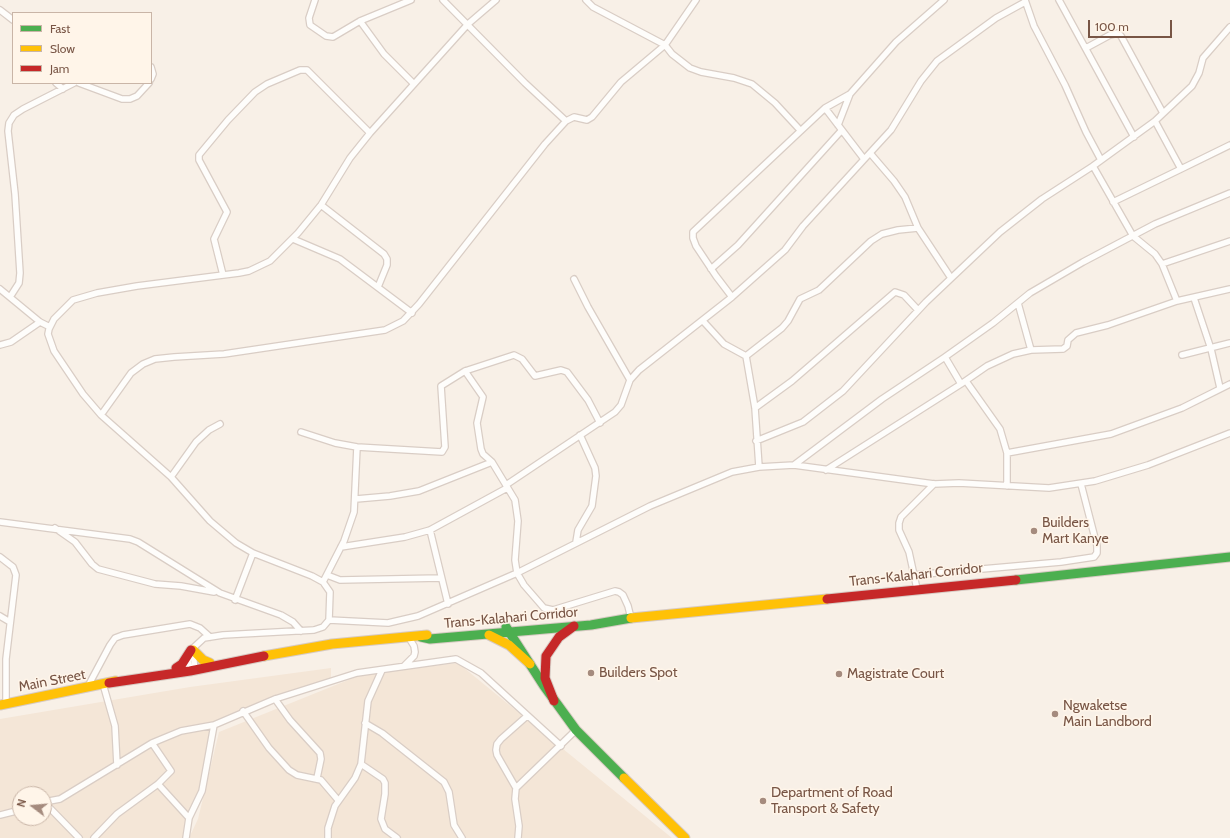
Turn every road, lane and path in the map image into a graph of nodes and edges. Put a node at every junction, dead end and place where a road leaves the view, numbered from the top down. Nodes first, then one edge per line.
1 (315, 0) edge
2 (411, 0) edge
3 (444, 0) edge
4 (496, 0) edge
5 (586, 0) edge
6 (696, 0) edge
7 (944, 0) edge
8 (1059, 0) edge
9 (1025, 1) edge
10 (0, 10) edge
11 (12, 19) edge
12 (360, 21) junction
13 (468, 24) junction
14 (1230, 27) edge
15 (665, 45) junction
16 (1086, 48) junction
17 (57, 84) edge
18 (72, 84) edge
19 (82, 84) edge
20 (148, 84) edge
21 (414, 84) junction
22 (63, 89) junction
23 (850, 94) junction
24 (825, 108) junction
25 (1163, 113) junction
26 (566, 121) junction
27 (1155, 121) junction
28 (838, 125) junction
29 (800, 130) junction
30 (841, 131) junction
31 (370, 133) junction
32 (1134, 137) junction
33 (1230, 145) edge
34 (870, 153) junction
35 (864, 159) junction
36 (1101, 160) junction
37 (1093, 166) junction
38 (1181, 169) junction
39 (1230, 193) edge
40 (1113, 202) junction
41 (321, 205) junction
42 (918, 228) junction
43 (1133, 236) junction
44 (293, 239) junction
45 (1230, 241) edge
46 (1162, 264) junction
47 (711, 269) junction
48 (223, 275) junction
49 (951, 278) junction
50 (574, 279) dead end
51 (378, 287) junction
52 (0, 289) edge
53 (1230, 289) edge
54 (10, 297) junction
55 (732, 297) junction
56 (1194, 298) junction
57 (1177, 301) junction
58 (1018, 304) junction
59 (918, 310) junction
60 (412, 313) junction
61 (703, 321) junction
62 (40, 322) junction
63 (50, 327) junction
64 (1230, 343) edge
65 (0, 345) edge
66 (1211, 349) junction
67 (1031, 350) junction
68 (1182, 355) dead end
69 (746, 356) junction
70 (945, 357) junction
71 (465, 371) junction
72 (630, 380) junction
73 (964, 382) junction
74 (1230, 384) edge
75 (1220, 388) junction
76 (755, 408) junction
77 (101, 415) junction
78 (220, 424) dead end
79 (600, 424) junction
80 (301, 432) dead end
81 (1230, 433) edge
82 (580, 435) junction
83 (756, 441) junction
84 (358, 447) junction
85 (1007, 453) junction
86 (492, 462) junction
87 (794, 465) junction
88 (759, 467) junction
89 (826, 470) junction
90 (171, 477) junction
91 (934, 484) junction
92 (1081, 484) junction
93 (1007, 486) junction
94 (506, 487) junction
95 (356, 499) junction
96 (0, 522) edge
97 (55, 528) junction
98 (430, 530) junction
99 (576, 542) junction
100 (341, 547) junction
101 (253, 554) junction
102 (0, 557) edge
103 (1230, 557) edge
104 (516, 573) junction
105 (326, 575) junction
106 (914, 575) junction
107 (442, 578) junction
108 (323, 582) junction
109 (917, 589) junction
110 (220, 593) junction
111 (235, 600) junction
112 (448, 604) junction
113 (0, 616) edge
114 (631, 618) junction
115 (329, 620) junction
116 (604, 621) junction
117 (10, 622) junction
118 (574, 626) junction
119 (508, 629) junction
120 (301, 631) junction
121 (485, 633) junction
122 (210, 637) junction
123 (421, 637) junction
124 (409, 638) junction
125 (192, 649) junction
126 (282, 652) junction
127 (210, 663) junction
128 (530, 664) junction
129 (404, 666) junction
130 (176, 668) junction
131 (192, 668) junction
132 (382, 670) junction
133 (106, 684) junction
134 (87, 688) junction
135 (275, 699) junction
136 (554, 701) junction
137 (3, 704) edge
138 (243, 711) junction
139 (527, 716) junction
140 (365, 723) junction
141 (214, 725) junction
142 (576, 730) junction
143 (152, 743) junction
144 (561, 746) junction
145 (361, 764) junction
146 (117, 765) junction
147 (317, 778) junction
148 (158, 784) junction
149 (516, 788) junction
150 (52, 800) edge
151 (338, 800) junction
152 (52, 810) edge
153 (12, 812) edge
154 (0, 815) edge
155 (189, 818) junction
156 (80, 838) edge
157 (94, 838) edge
158 (186, 838) edge
159 (328, 838) edge
160 (397, 838) edge
161 (462, 838) edge
162 (518, 838) edge
163 (685, 838) edge

1 - 12 street
2 - 12 street
3 - 13 street
4 - 13 street
5 - 15 street
6 - 15 street
7 - 23 street
8 - 16 street
9 - 34 street
9 - 36 street
10 - 11 street
12 - 21 street
13 - 21 street
13 - 26 street
14 - 25 street
15 - 26 street
15 - 29 street
16 - 25 street
16 - 32 street
17 - 22 street
18 - 22 street
19 - 20 street
21 - 31 street
22 - 54 street
23 - 24 street
23 - 28 street
24 - 28 street
24 - 29 street
25 - 27 street
26 - 60 street
27 - 32 street
27 - 38 street
28 - 30 street
29 - 47 street
30 - 35 street
30 - 47 street
31 - 41 street
31 - 48 street
32 - 36 street
33 - 38 street
34 - 35 street
34 - 42 street
35 - 55 street
36 - 37 street
37 - 40 street
37 - 49 street
38 - 40 street
39 - 43 street
40 - 43 street
41 - 44 street
41 - 51 street
42 - 49 street
42 - 69 street
43 - 46 street
43 - 58 street
44 - 48 street
44 - 51 street
45 - 46 street
46 - 57 street
47 - 55 street
48 - 63 street
49 - 59 street
50 - 72 street
51 - 60 street
52 - 54 street
53 - 56 street
54 - 62 street
55 - 61 street
56 - 57 street
56 - 66 street
57 - 67 street
58 - 67 street
58 - 70 street
59 - 76 street
59 - 83 street
60 - 77 street
61 - 69 street
61 - 72 street
62 - 63 street
62 - 65 street
63 - 77 street
64 - 66 street
66 - 68 street
66 - 75 street
67 - 73 street
69 - 76 street
70 - 73 street
70 - 87 street
71 - 79 street
71 - 84 street
71 - 86 street
72 - 79 street
73 - 85 street
73 - 89 street
74 - 75 street
75 - 85 street
76 - 83 street
77 - 90 street
78 - 90 street
79 - 82 street
80 - 84 street
81 - 92 street
82 - 94 street
82 - 99 street
83 - 88 street
84 - 95 street
85 - 93 street
86 - 94 street
86 - 95 street
87 - 88 street
87 - 89 street
88 - 99 street
89 - 91 street
90 - 101 street
91 - 93 street
91 - 106 street
92 - 93 street
92 - 106 street
94 - 98 street
94 - 104 street
95 - 100 street
96 - 97 street
97 - 110 street
97 - 110 street
98 - 100 street
98 - 107 street
99 - 104 street
100 - 105 street
101 - 108 street
101 - 111 street
102 - 117 street
103 - 109 main road, Trans-Kalahari Corridor
104 - 112 street
104 - 114 street
105 - 107 street
105 - 108 street
106 - 109 street
107 - 112 street
108 - 115 street
109 - 114 main road, Trans-Kalahari Corridor
110 - 111 street
111 - 120 street
112 - 115 street
113 - 117 street
114 - 116 main road, Trans-Kalahari Corridor
115 - 120 street
116 - 118 main road, Trans-Kalahari Corridor
116 - 119 main road, Trans-Kalahari Corridor
117 - 137 street
118 - 119 main road, Trans-Kalahari Corridor
118 - 136 main road
119 - 121 main road, Trans-Kalahari Corridor
119 - 123 main road, Trans-Kalahari Corridor
119 - 128 main road
120 - 122 street
121 - 123 main road, Trans-Kalahari Corridor
121 - 128 main road
122 - 125 street
122 - 134 street
123 - 124 main road, Trans-Kalahari Corridor
124 - 126 main road, Trans-Kalahari Corridor
124 - 129 street
125 - 127 main road
125 - 130 main road
125 - 131 street
126 - 127 main road, Trans-Kalahari Corridor
126 - 131 main road, Trans-Kalahari Corridor
127 - 131 main road, Trans-Kalahari Corridor
128 - 136 main road
129 - 132 street
129 - 139 street
130 - 131 main road, Main Street
130 - 133 main road, Main Street
131 - 133 main road, Main Street
132 - 135 street
132 - 140 street
133 - 134 main road, Main Street
133 - 146 street
134 - 137 main road, Main Street
135 - 138 street
135 - 147 street
136 - 142 main road
138 - 141 street
138 - 147 street
139 - 144 street
139 - 149 street
140 - 145 street
140 - 161 street
141 - 143 street
141 - 155 street
142 - 144 street
142 - 163 main road
143 - 146 street
143 - 148 street
144 - 149 street
145 - 151 street
145 - 160 street
146 - 150 street
147 - 151 street
148 - 155 street
148 - 157 street
149 - 162 street
151 - 159 street
152 - 156 street
153 - 154 street
155 - 158 street

